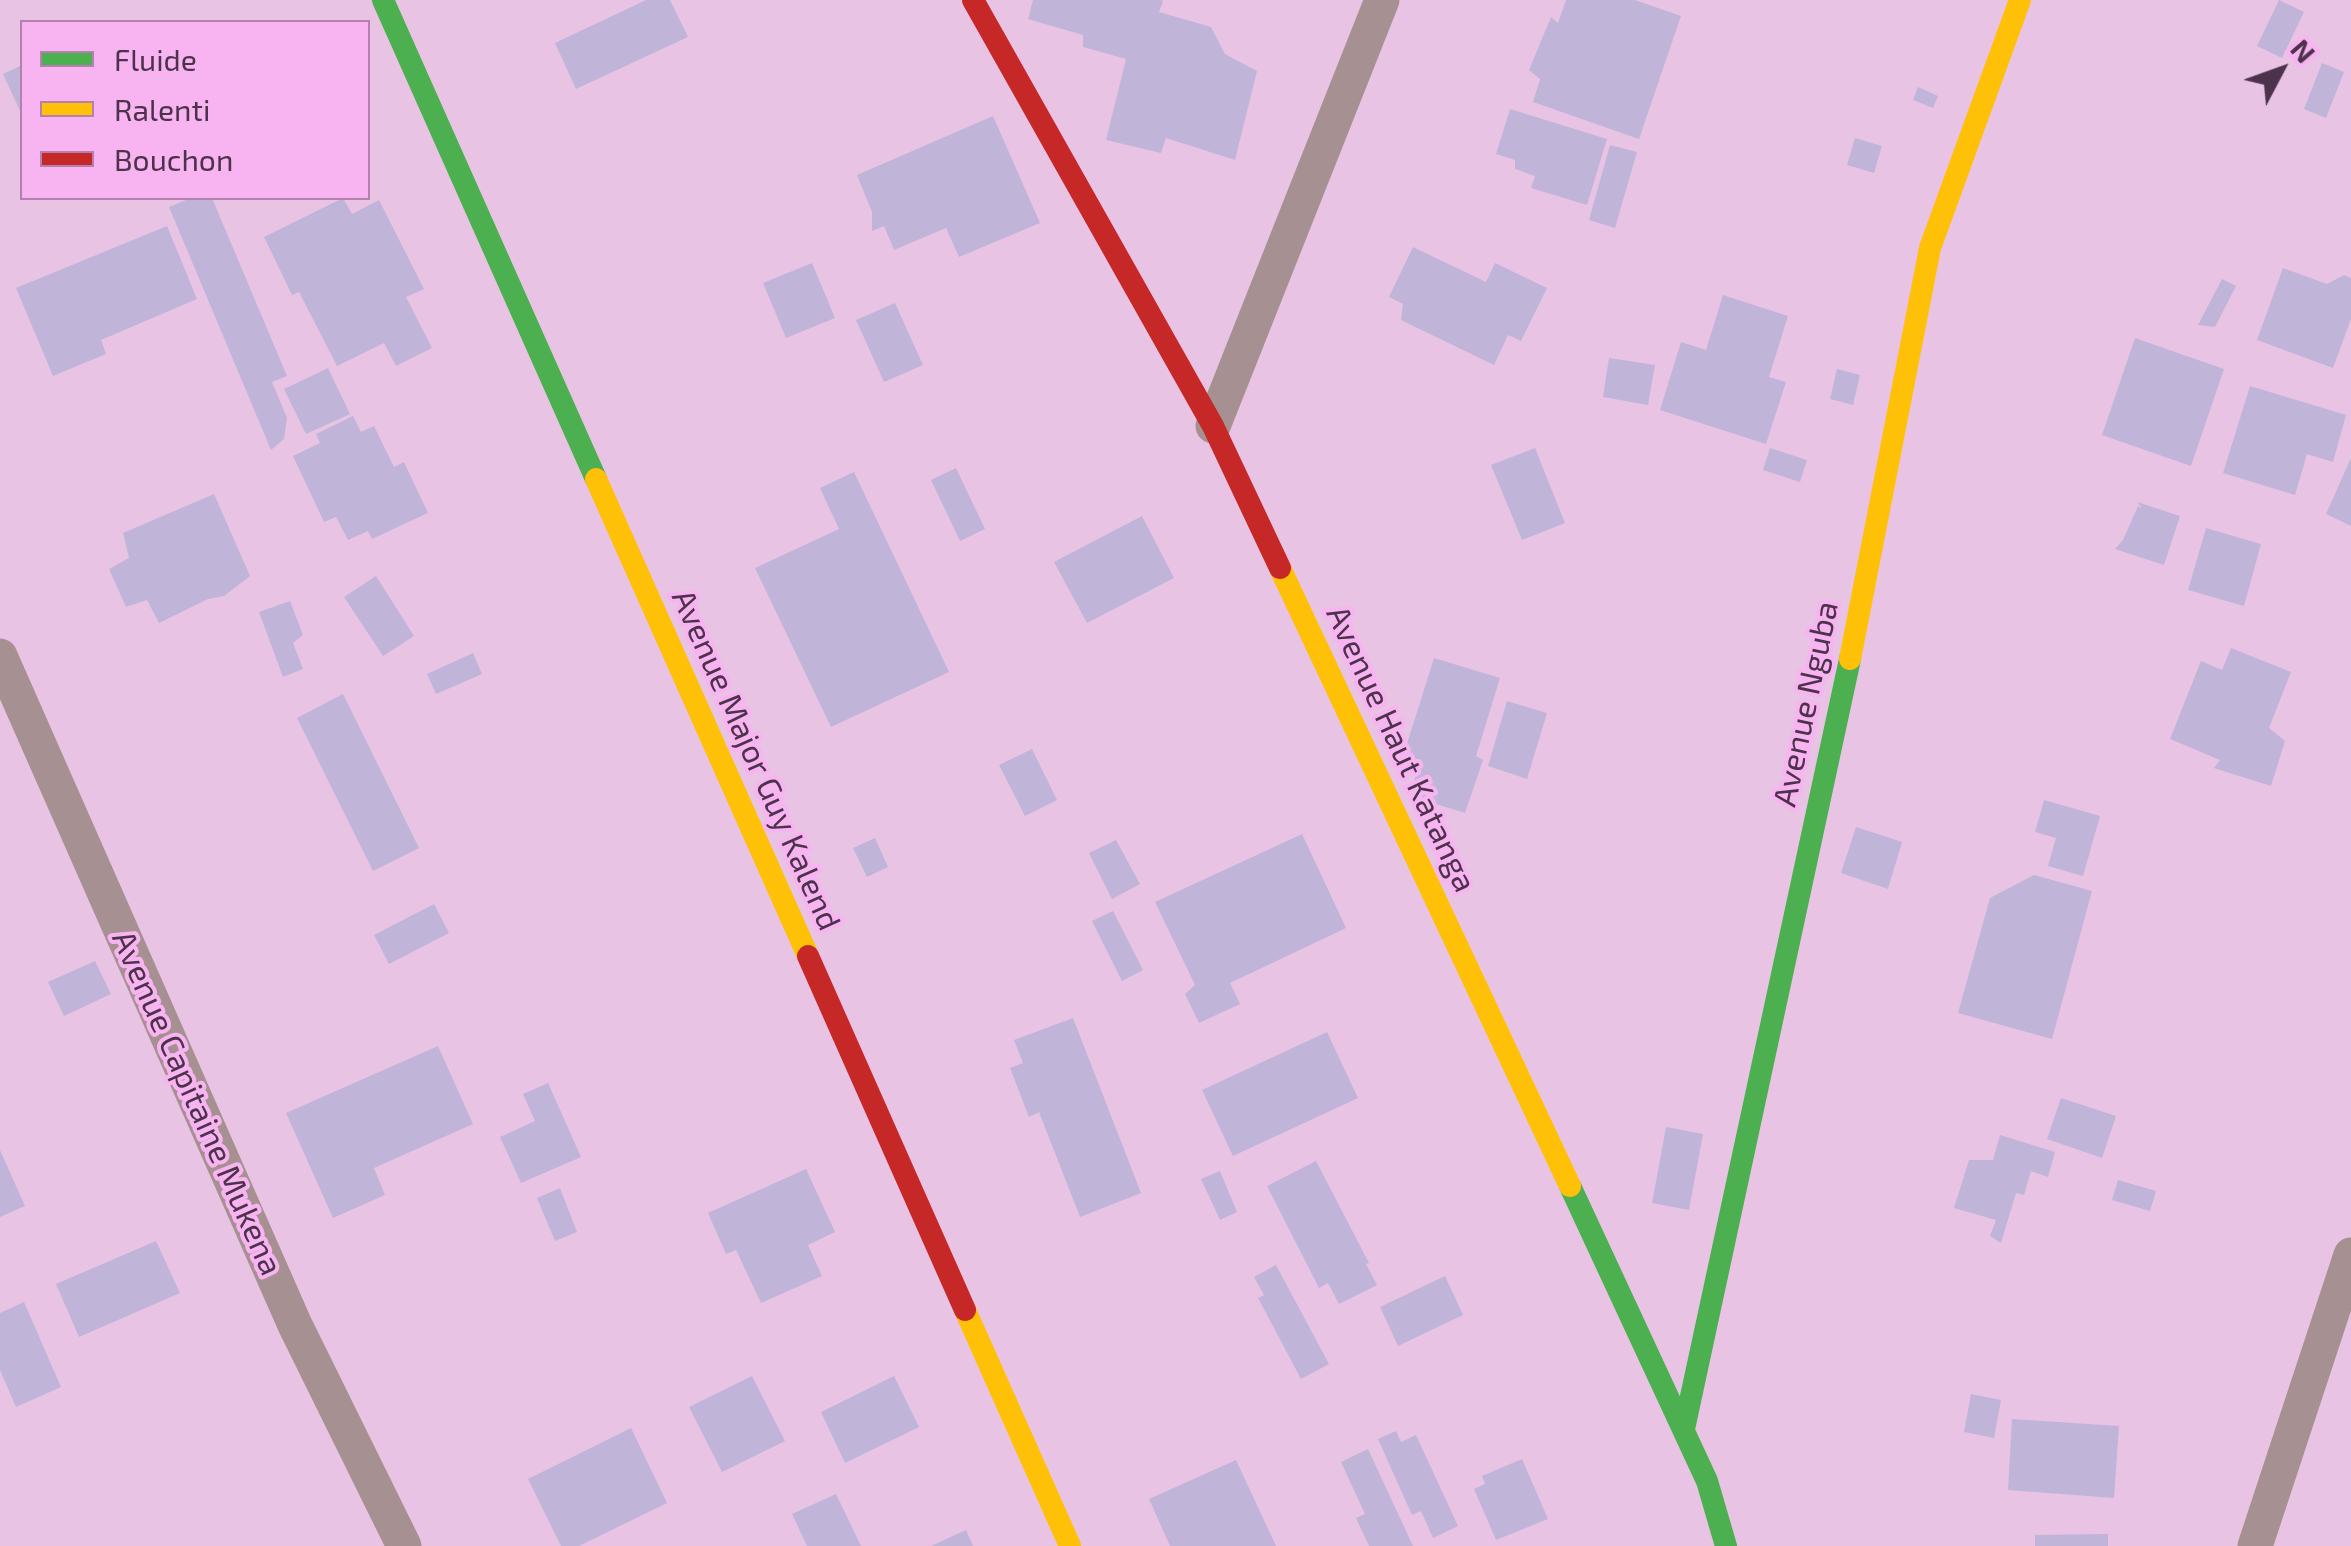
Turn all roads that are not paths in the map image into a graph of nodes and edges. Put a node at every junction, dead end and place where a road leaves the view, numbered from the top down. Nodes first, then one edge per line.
1 (383, 0) edge
2 (973, 0) edge
3 (1382, 0) edge
4 (2020, 0) edge
5 (1213, 426) junction
6 (0, 656) edge
7 (2351, 1256) edge
8 (1684, 1430) junction
9 (404, 1546) edge
10 (1070, 1546) edge
11 (1726, 1546) edge
12 (2255, 1546) edge

1 - 10 street, Avenue Major Guy Kalend
2 - 5 street, Avenue Haut Katanga
3 - 5 street
4 - 8 street, Avenue Nguba
5 - 8 street, Avenue Haut Katanga
6 - 9 street, Avenue Capitaine Mukena
7 - 12 street
8 - 11 street, Avenue Haut Katanga

